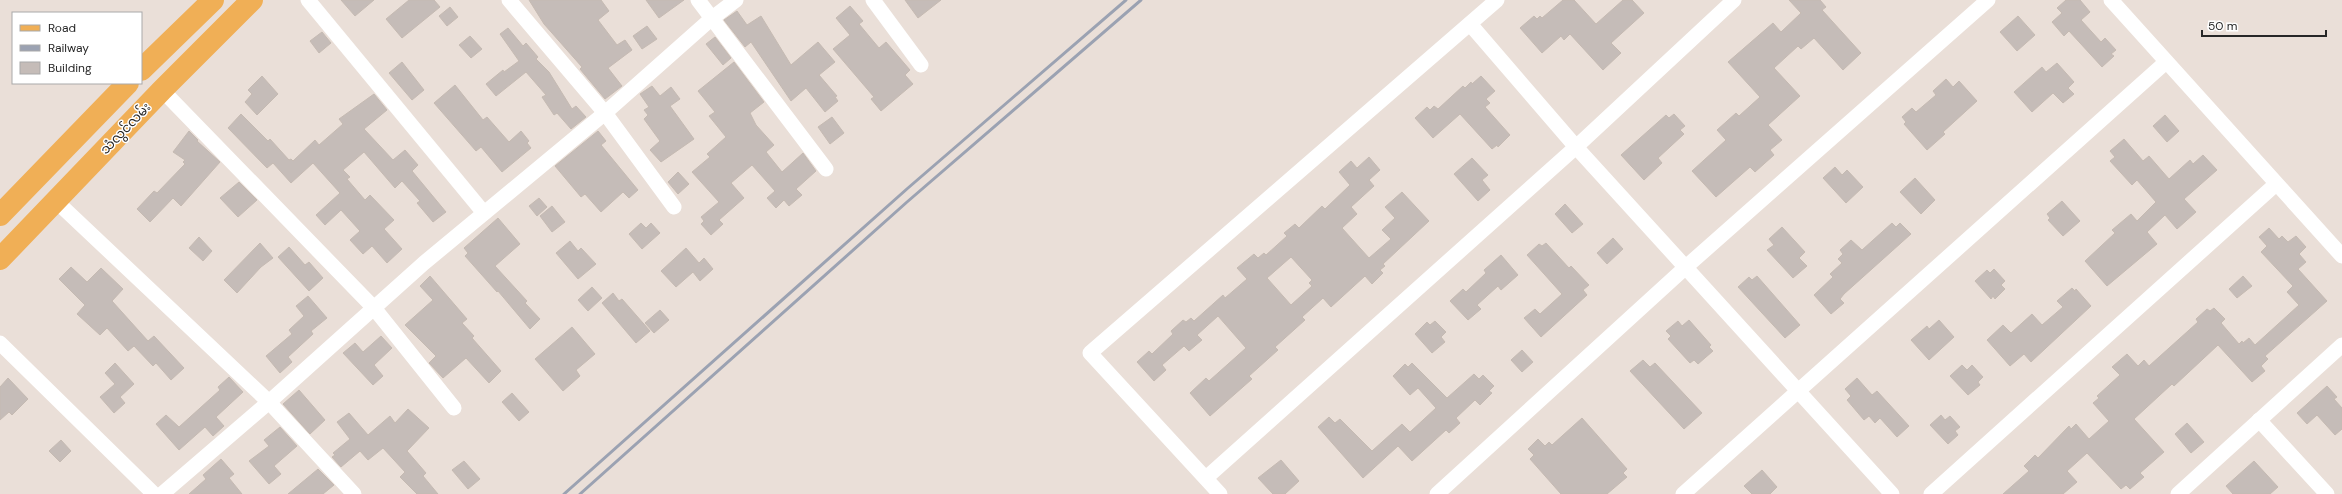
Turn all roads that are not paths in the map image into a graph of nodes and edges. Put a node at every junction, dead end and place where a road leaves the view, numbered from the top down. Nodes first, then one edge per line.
1 (213, 0) edge
2 (252, 0) edge
3 (308, 0) edge
4 (508, 0) edge
5 (698, 0) edge
6 (736, 0) edge
7 (873, 0) edge
8 (1497, 0) edge
9 (1734, 0) edge
10 (1988, 0) edge
11 (2111, 0) edge
12 (711, 19) junction
13 (1470, 24) junction
14 (2166, 62) junction
15 (921, 65) dead end
16 (142, 69) edge
17 (127, 84) edge
18 (162, 90) junction
19 (604, 113) junction
20 (1576, 147) junction
21 (826, 168) dead end
22 (2276, 184) junction
23 (56, 201) junction
24 (674, 208) dead end
25 (484, 213) junction
26 (0, 216) edge
27 (2342, 256) edge
28 (0, 259) edge
29 (1687, 266) junction
30 (374, 308) junction
31 (0, 343) edge
32 (2342, 345) edge
33 (1798, 390) junction
34 (270, 402) junction
35 (454, 408) dead end
36 (2259, 420) junction
37 (1206, 478) junction
38 (154, 494) edge
39 (162, 494) edge
40 (354, 494) edge
41 (1220, 494) edge
42 (1437, 494) edge
43 (1683, 494) edge
44 (1892, 494) edge
45 (1931, 494) edge
46 (2178, 494) edge
47 (2326, 494) edge

1 - 16 main road
2 - 18 main road, သံလွင်လမ်း
3 - 25 street
4 - 19 street
5 - 12 street
6 - 12 street
7 - 15 street
8 - 13 street
9 - 20 street
10 - 29 street
11 - 14 street
12 - 19 street
12 - 21 street
13 - 20 street
13 - 37 street
14 - 22 street
14 - 33 street
17 - 26 main road
18 - 23 main road, သံလွင်လမ်း
18 - 30 street
19 - 24 street
19 - 25 street
20 - 29 street
20 - 37 street
22 - 27 street
22 - 45 street
23 - 28 main road, သံလွင်လမ်း
23 - 34 street
25 - 30 street
29 - 33 street
29 - 42 street
30 - 34 street
30 - 35 street
31 - 38 street
32 - 36 street
33 - 43 street
33 - 44 street
34 - 39 street
34 - 40 street
36 - 46 street
36 - 47 street
37 - 41 street

